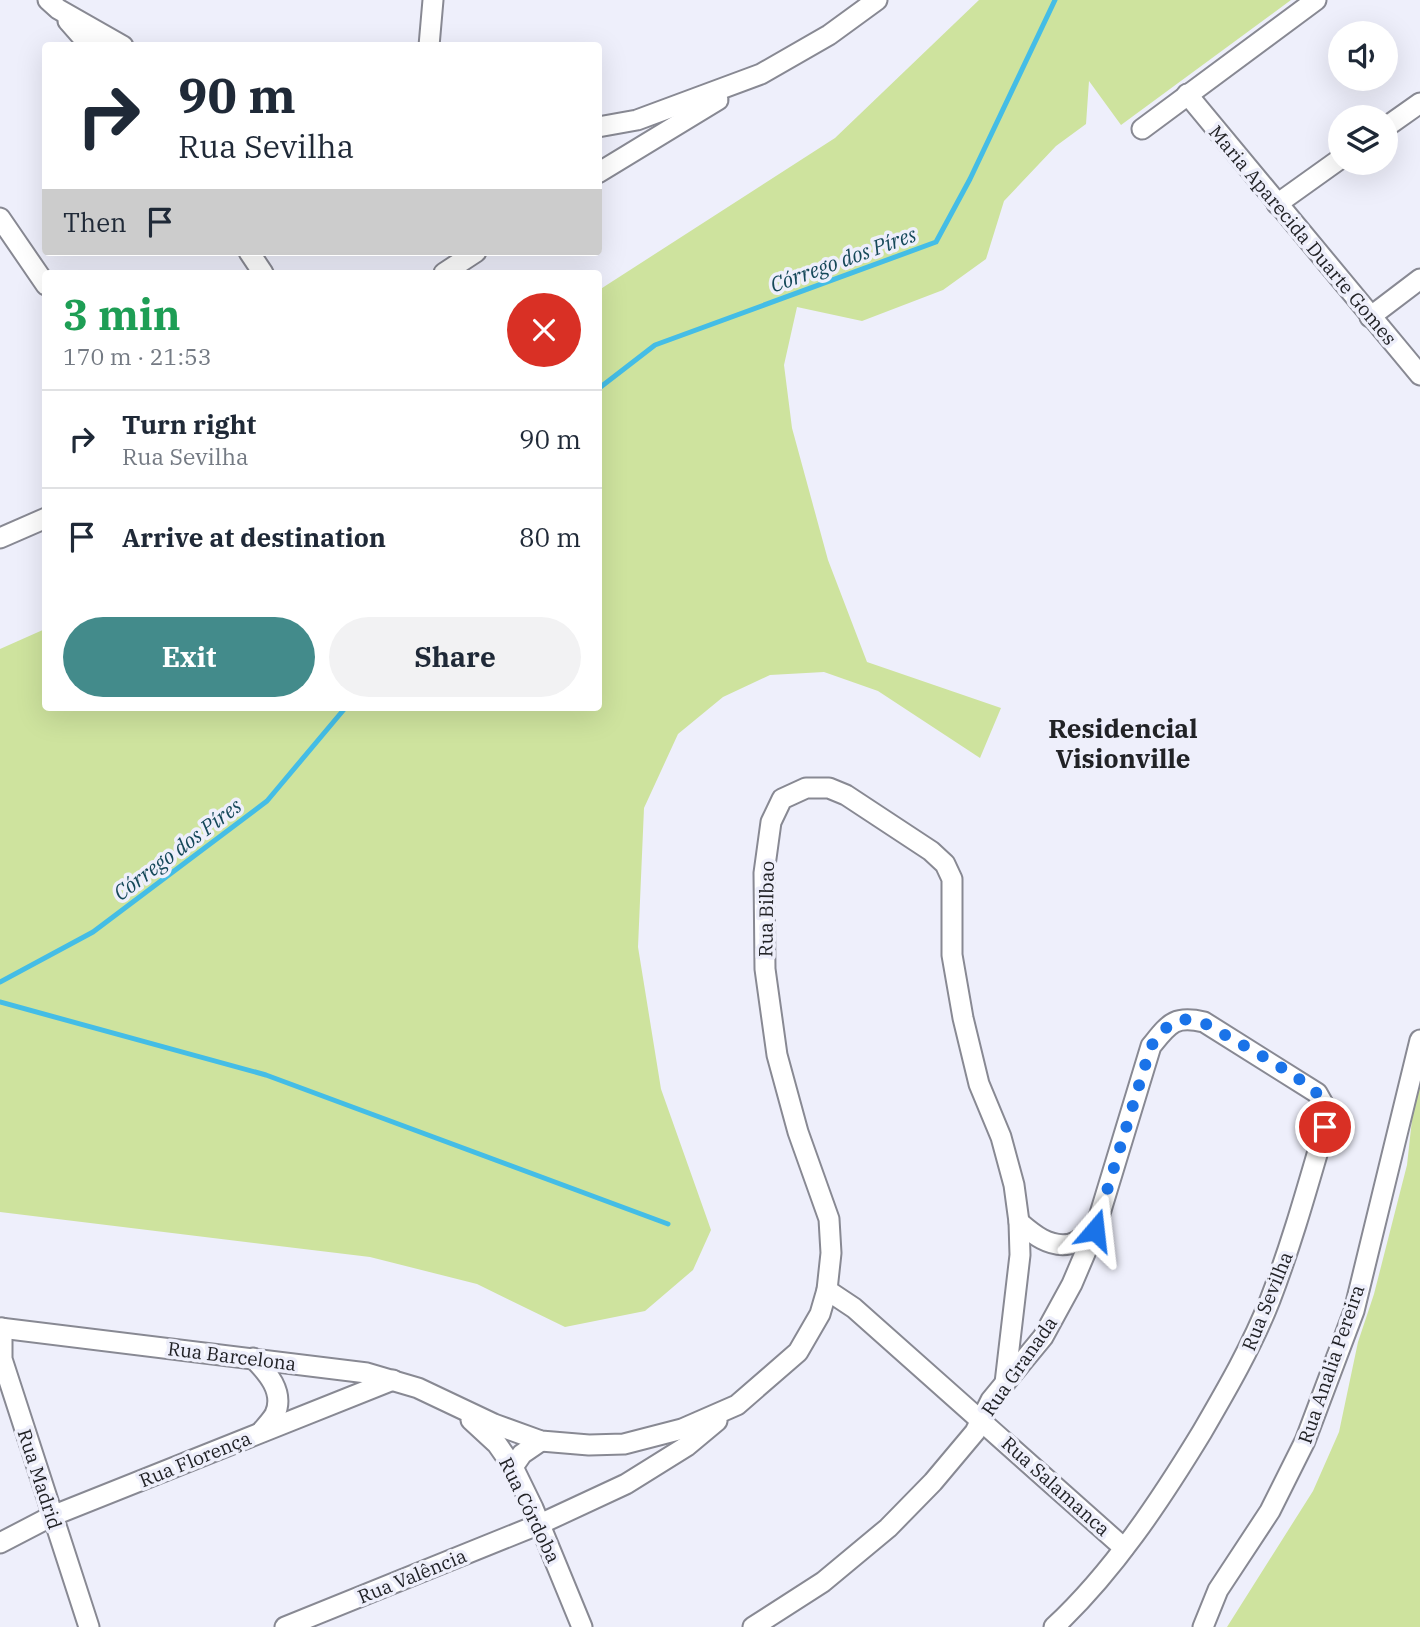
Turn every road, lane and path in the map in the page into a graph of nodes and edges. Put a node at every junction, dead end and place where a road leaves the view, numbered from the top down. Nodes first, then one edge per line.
1 (433, 0) edge
2 (877, 0) edge
3 (1316, 0) edge
4 (53, 5) edge
5 (86, 42) edge
6 (116, 42) edge
7 (429, 42) edge
8 (761, 74) junction
9 (1187, 94) junction
10 (1420, 103) edge
11 (1398, 119) edge
12 (602, 126) edge
13 (1142, 129) dead end
14 (1328, 168) edge
15 (602, 170) edge
16 (1278, 204) junction
17 (0, 218) edge
18 (470, 256) edge
19 (449, 270) edge
20 (42, 279) edge
21 (1420, 279) edge
22 (1370, 317) junction
23 (1420, 376) edge
24 (42, 521) edge
25 (0, 538) edge
26 (1168, 1025) joint
27 (1420, 1040) edge
28 (1019, 1222) junction
29 (1095, 1230) junction
30 (827, 1290) junction
31 (1, 1328) edge
32 (253, 1357) junction
33 (393, 1380) junction
34 (1005, 1383) junction
35 (737, 1405) junction
36 (457, 1408) junction
37 (981, 1419) junction
38 (260, 1433) junction
39 (541, 1441) junction
40 (624, 1444) junction
41 (513, 1467) junction
42 (626, 1484) junction
43 (52, 1516) junction
44 (540, 1524) junction
45 (0, 1543) edge
46 (1124, 1548) junction
47 (89, 1627) edge
48 (285, 1627) edge
49 (582, 1627) edge
50 (753, 1627) edge
51 (1054, 1627) edge
52 (1203, 1627) edge

1 - 7 street
2 - 8 street
3 - 9 street
4 - 5 street
4 - 6 street
8 - 12 street
8 - 15 street
9 - 13 street
9 - 16 street, Maria Aparecida Duarte Gomes
10 - 11 street
14 - 16 street
16 - 22 street, Maria Aparecida Duarte Gomes
17 - 20 street
18 - 19 street
21 - 22 street
22 - 23 street, Maria Aparecida Duarte Gomes
24 - 25 street
26 - 29 street, Rua Granada
26 - 46 street, Rua Sevilha
27 - 52 street, Rua Analia Pereira
28 - 29 street
28 - 30 street, Rua Bilbao
28 - 34 street, Rua Bilbao
29 - 34 street, Rua Granada
30 - 35 street, Rua Bilbao
30 - 37 street, Rua Salamanca
31 - 32 street, Rua Barcelona
31 - 43 street, Rua Madrid
32 - 33 street, Rua Barcelona
32 - 38 street
33 - 36 street, Rua Barcelona
33 - 38 street, Rua Florença
34 - 37 street, Rua Granada
35 - 40 street, Rua Bilbao
35 - 42 street, Rua Valência
36 - 39 street, Rua Bilbao
36 - 41 street, Rua Córdoba
37 - 46 street, Rua Salamanca
37 - 50 street, Rua Granada
38 - 43 street, Rua Florença
39 - 40 street, Rua Bilbao
39 - 41 street
40 - 42 street
41 - 44 street, Rua Córdoba
42 - 44 street, Rua Valência
43 - 45 street, Rua Florença
43 - 47 street, Rua Madrid
44 - 48 street, Rua Valência
44 - 49 street, Rua Córdoba
46 - 51 street, Rua Sevilha

